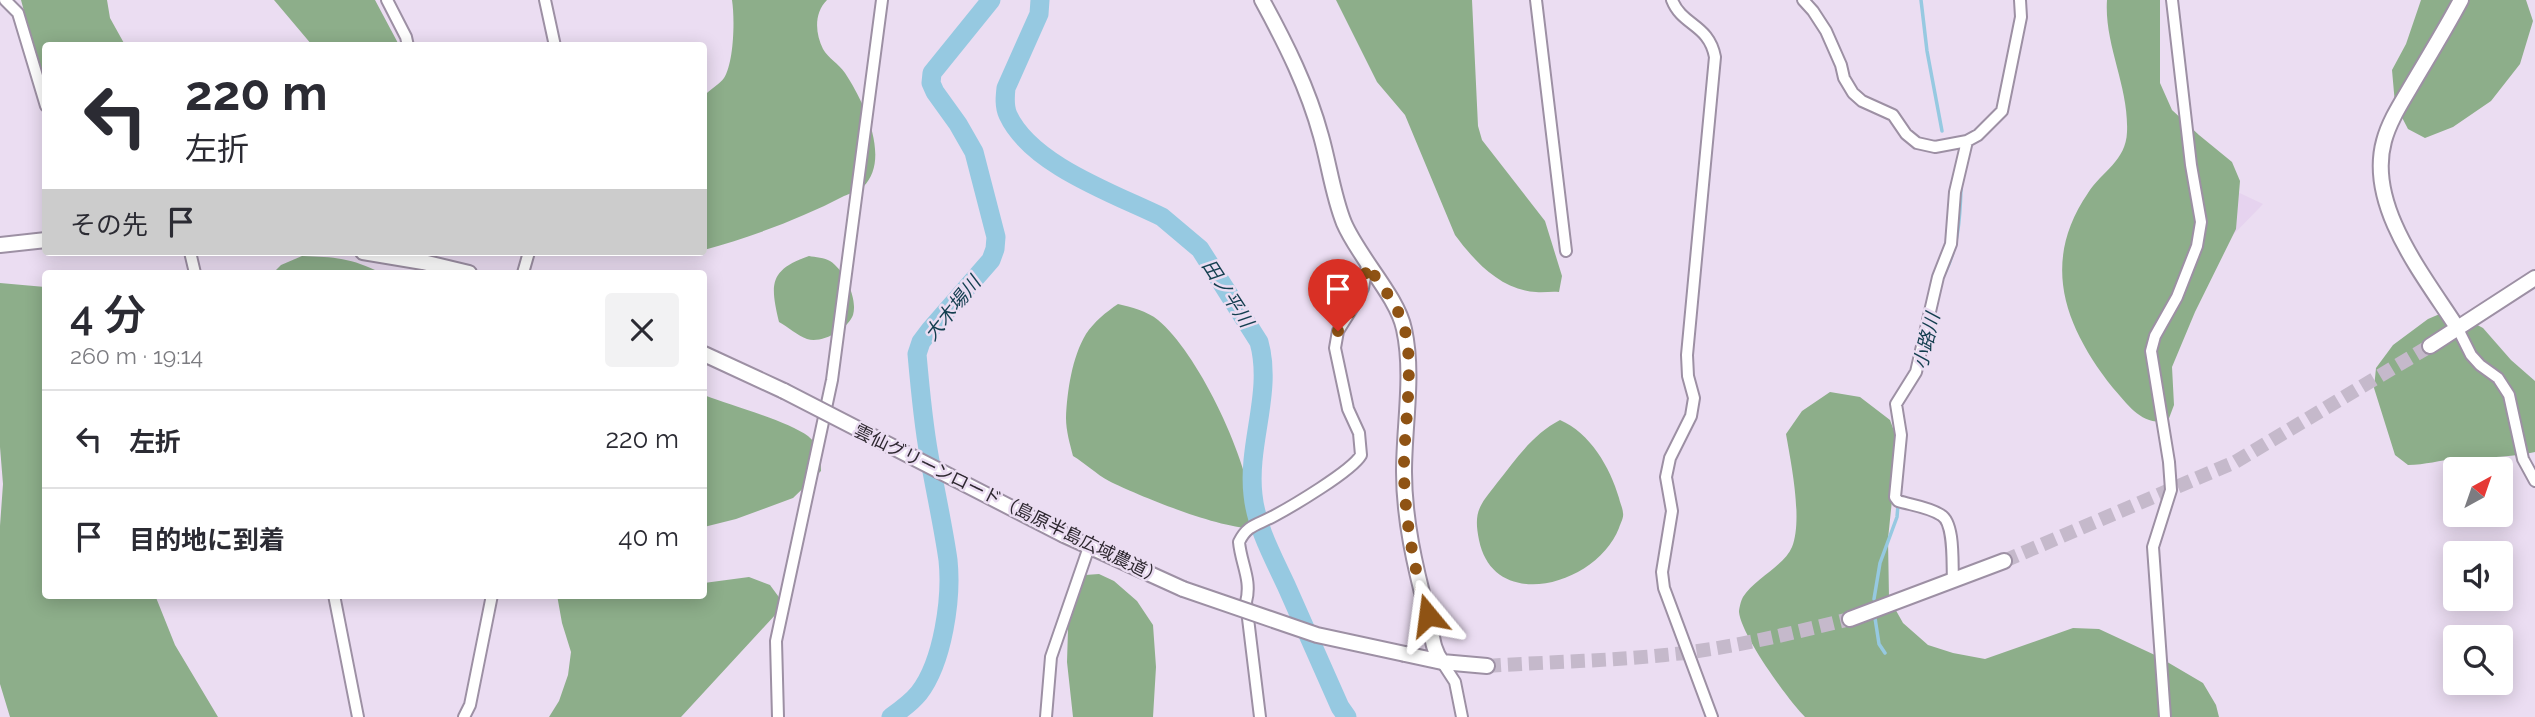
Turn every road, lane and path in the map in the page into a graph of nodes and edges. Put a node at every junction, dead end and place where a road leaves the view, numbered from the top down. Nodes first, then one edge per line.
1 (5, 0) edge
2 (387, 0) edge
3 (545, 0) edge
4 (881, 0) edge
5 (1262, 0) edge
6 (1536, 0) edge
7 (1672, 0) edge
8 (1803, 0) edge
9 (2020, 0) edge
10 (2172, 0) edge
11 (2461, 0) edge
12 (407, 42) edge
13 (554, 42) edge
14 (42, 93) edge
15 (1968, 141) junction
16 (42, 240) edge
17 (0, 245) edge
18 (1566, 251) dead end
19 (379, 256) edge
20 (1367, 265) junction
21 (422, 267) edge
22 (446, 270) edge
23 (2535, 278) edge
24 (2463, 326) junction
25 (2430, 346) tunnel mouth
26 (707, 355) edge
27 (2535, 481) edge
28 (1089, 547) junction
29 (2004, 561) tunnel mouth
30 (1953, 580) junction
31 (335, 599) edge
32 (491, 599) edge
33 (1850, 619) tunnel mouth
34 (1442, 662) junction
35 (1487, 666) tunnel mouth
36 (358, 717) edge
37 (464, 717) edge
38 (778, 717) edge
39 (1046, 717) edge
40 (1260, 717) edge
41 (1462, 717) edge
42 (1712, 717) edge
43 (2165, 717) edge

1 - 14 street
2 - 12 street
3 - 13 street
4 - 38 street
5 - 20 street
6 - 18 street
7 - 42 street
8 - 15 street
9 - 15 street
10 - 43 street
11 - 24 street
15 - 30 street
16 - 17 street
19 - 21 street
20 - 34 street
20 - 40 street
21 - 22 street
23 - 24 street
24 - 25 street
24 - 27 street
26 - 28 street, 雲仙グリーンロード（島原半島広域農道）, bridge
28 - 34 street, 雲仙グリーンロード（島原半島広域農道）, bridge
28 - 39 street
29 - 30 street
30 - 33 street
31 - 36 street
32 - 37 street
34 - 35 street, 雲仙グリーンロード（島原半島広域農道）
34 - 41 street

